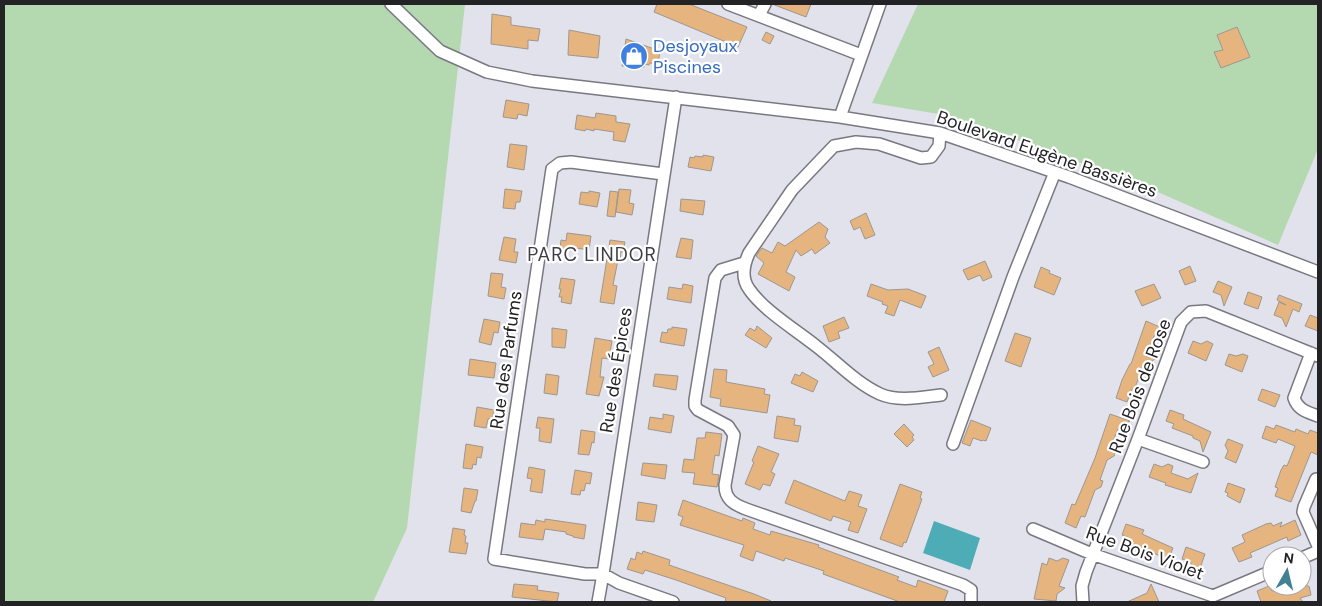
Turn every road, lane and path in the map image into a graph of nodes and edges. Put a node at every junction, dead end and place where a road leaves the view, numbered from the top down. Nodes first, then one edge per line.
1 (390, 4) edge
2 (728, 4) edge
3 (765, 4) edge
4 (880, 4) edge
5 (759, 16) junction
6 (861, 55) junction
7 (676, 97) junction
8 (840, 117) junction
9 (940, 133) junction
10 (1055, 172) junction
11 (663, 174) junction
12 (744, 264) junction
13 (1318, 272) edge
14 (1315, 354) edge
15 (941, 395) dead end
16 (1318, 416) edge
17 (1138, 439) junction
18 (953, 444) dead end
19 (1203, 462) dead end
20 (1316, 479) dead end
21 (1033, 529) dead end
22 (1318, 546) edge
23 (1092, 554) junction
24 (603, 574) junction
25 (1262, 575) edge
26 (598, 602) edge
27 (672, 602) edge
28 (971, 602) edge
29 (1083, 602) edge

1 - 7 street, Boulevard Eugène Bassières
2 - 5 street
3 - 5 street
4 - 6 street
5 - 6 street
6 - 8 street
7 - 8 street, Boulevard Eugène Bassières
7 - 11 street, Rue des Épices
8 - 9 street, Boulevard Eugène Bassières
9 - 10 street, Boulevard Eugène Bassières
9 - 12 street
10 - 13 street, Boulevard Eugène Bassières
10 - 18 street
11 - 24 street, Rue des Épices
11 - 24 street, Rue des Parfums
12 - 15 street
12 - 28 street
14 - 16 street
14 - 17 street, Rue Bois de Rose
17 - 19 street
17 - 23 street, Rue Bois de Rose
20 - 22 street
21 - 23 street, Rue Bois Violet
23 - 25 street, Rue Bois Violet
23 - 29 street, Rue Bois de Rose
24 - 26 street, Rue des Épices
24 - 27 street

